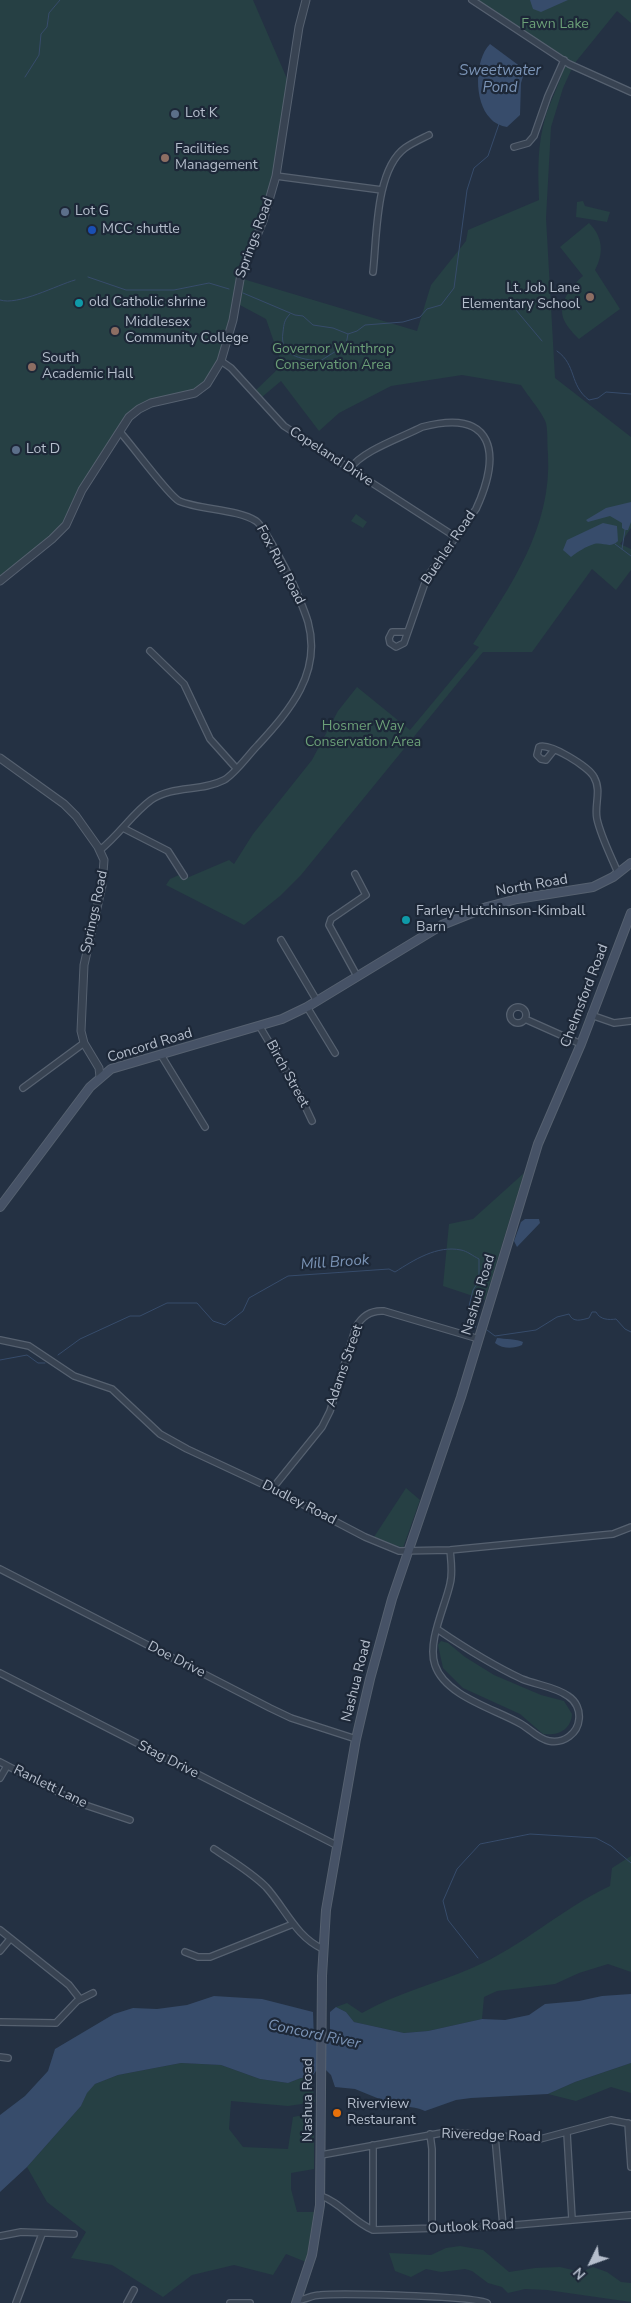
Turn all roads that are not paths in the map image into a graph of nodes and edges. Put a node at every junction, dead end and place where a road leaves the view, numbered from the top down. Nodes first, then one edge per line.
1 (306, 0) edge
2 (472, 0) edge
3 (564, 60) junction
4 (631, 92) edge
5 (429, 135) dead end
6 (514, 146) dead end
7 (276, 176) junction
8 (382, 190) junction
9 (373, 272) dead end
10 (221, 361) junction
11 (120, 432) junction
12 (350, 469) junction
13 (454, 536) junction
14 (0, 581) edge
15 (406, 632) dead end
16 (150, 651) dead end
17 (554, 750) dead end
18 (0, 758) edge
19 (236, 768) junction
20 (123, 828) junction
21 (100, 850) junction
22 (631, 864) edge
23 (618, 873) junction
24 (355, 874) dead end
25 (184, 876) dead end
26 (631, 913) edge
27 (281, 940) dead end
28 (357, 976) junction
29 (317, 1001) junction
30 (307, 1007) junction
31 (592, 1015) junction
32 (525, 1019) dead end
33 (631, 1021) edge
34 (260, 1027) junction
35 (84, 1043) junction
36 (581, 1044) junction
37 (335, 1053) dead end
38 (162, 1055) junction
39 (100, 1077) junction
40 (23, 1088) dead end
41 (561, 1089) joint
42 (312, 1122) dead end
43 (205, 1127) dead end
44 (0, 1206) edge
45 (479, 1339) junction
46 (0, 1340) edge
47 (272, 1489) junction
48 (631, 1527) edge
49 (450, 1550) junction
50 (408, 1552) junction
51 (0, 1569) edge
52 (437, 1629) junction
53 (0, 1673) edge
54 (356, 1739) junction
55 (0, 1762) edge
56 (7, 1766) junction
57 (0, 1778) edge
58 (130, 1820) dead end
59 (336, 1845) junction
60 (214, 1849) dead end
61 (293, 1924) junction
62 (0, 1930) edge
63 (10, 1939) junction
64 (323, 1949) junction
65 (0, 1950) edge
66 (184, 1952) dead end
67 (94, 1993) dead end
68 (80, 1999) junction
69 (0, 2022) edge
70 (0, 2057) edge
71 (8, 2058) dead end
72 (629, 2124) edge
73 (567, 2133) junction
74 (430, 2134) junction
75 (495, 2136) junction
76 (373, 2145) junction
77 (321, 2155) junction
78 (631, 2167) edge
79 (321, 2196) junction
80 (631, 2215) edge
81 (572, 2219) junction
82 (503, 2226) junction
83 (432, 2228) junction
84 (373, 2230) junction
85 (42, 2234) junction
86 (74, 2234) dead end
87 (0, 2236) edge
88 (134, 2290) dead end
89 (297, 2302) edge
90 (16, 2303) edge
91 (127, 2303) edge
92 (230, 2303) edge
93 (250, 2303) edge
94 (487, 2303) edge

1 - 7 street, Springs Road
2 - 3 street
3 - 4 street
3 - 6 street
5 - 8 street
7 - 8 street
7 - 10 street, Springs Road
8 - 9 street
10 - 11 street, Springs Road
10 - 12 street, Copeland Drive
11 - 14 street, Springs Road
11 - 19 street, Fox Run Road
12 - 13 street, Copeland Drive
12 - 13 street, Buehler Road
13 - 15 street, Buehler Road
16 - 19 street
17 - 23 street
18 - 21 street, Springs Road
19 - 20 street, Fox Run Road
20 - 21 street, Fox Run Road
20 - 25 street
21 - 35 street, Springs Road
22 - 23 main road, North Road
23 - 28 main road, North Road
24 - 28 street
26 - 31 main road, Chelmsford Road
27 - 29 street
28 - 29 main road, Concord Road
29 - 30 main road, Concord Road
30 - 34 main road, Concord Road
30 - 37 street
31 - 33 street
31 - 36 main road, Chelmsford Road
32 - 36 street
34 - 38 main road, Concord Road
34 - 42 street, Birch Street
35 - 39 street, Springs Road
35 - 40 street
36 - 41 main road, Chelmsford Road
38 - 39 main road, Concord Road
38 - 43 street
39 - 44 main road, Concord Road
41 - 45 main road, Nashua Road
45 - 47 street, Adams Street
45 - 50 main road, Nashua Road
46 - 47 street, Dudley Road
47 - 50 street, Dudley Road
48 - 49 street, Dudley Road
49 - 50 street, Dudley Road
49 - 52 street
50 - 54 main road, Nashua Road
51 - 54 street, Doe Drive
52 - 52 street
53 - 59 street, Stag Drive
54 - 59 main road, Nashua Road
55 - 56 street, Ranlett Lane
56 - 57 street
56 - 58 street, Ranlett Lane
59 - 64 main road, Nashua Road
60 - 61 street
61 - 64 street
61 - 66 street
62 - 63 street
63 - 65 street
63 - 68 street
64 - 77 main road, Nashua Road
67 - 68 street
68 - 69 street
70 - 71 street
72 - 73 street, Riveredge Road
72 - 78 street
73 - 75 street, Riveredge Road
73 - 81 street
74 - 75 street, Riveredge Road
74 - 76 street, Riveredge Road
74 - 83 street
75 - 82 street
76 - 77 street, Riveredge Road
76 - 84 street
77 - 79 main road, Nashua Road
79 - 84 street
79 - 89 main road, Nashua Road
80 - 81 street, Outlook Road
81 - 82 street, Outlook Road
82 - 83 street, Outlook Road
83 - 84 street, Outlook Road
85 - 86 street
85 - 87 street
85 - 90 street
88 - 91 street
89 - 94 street
92 - 93 street

